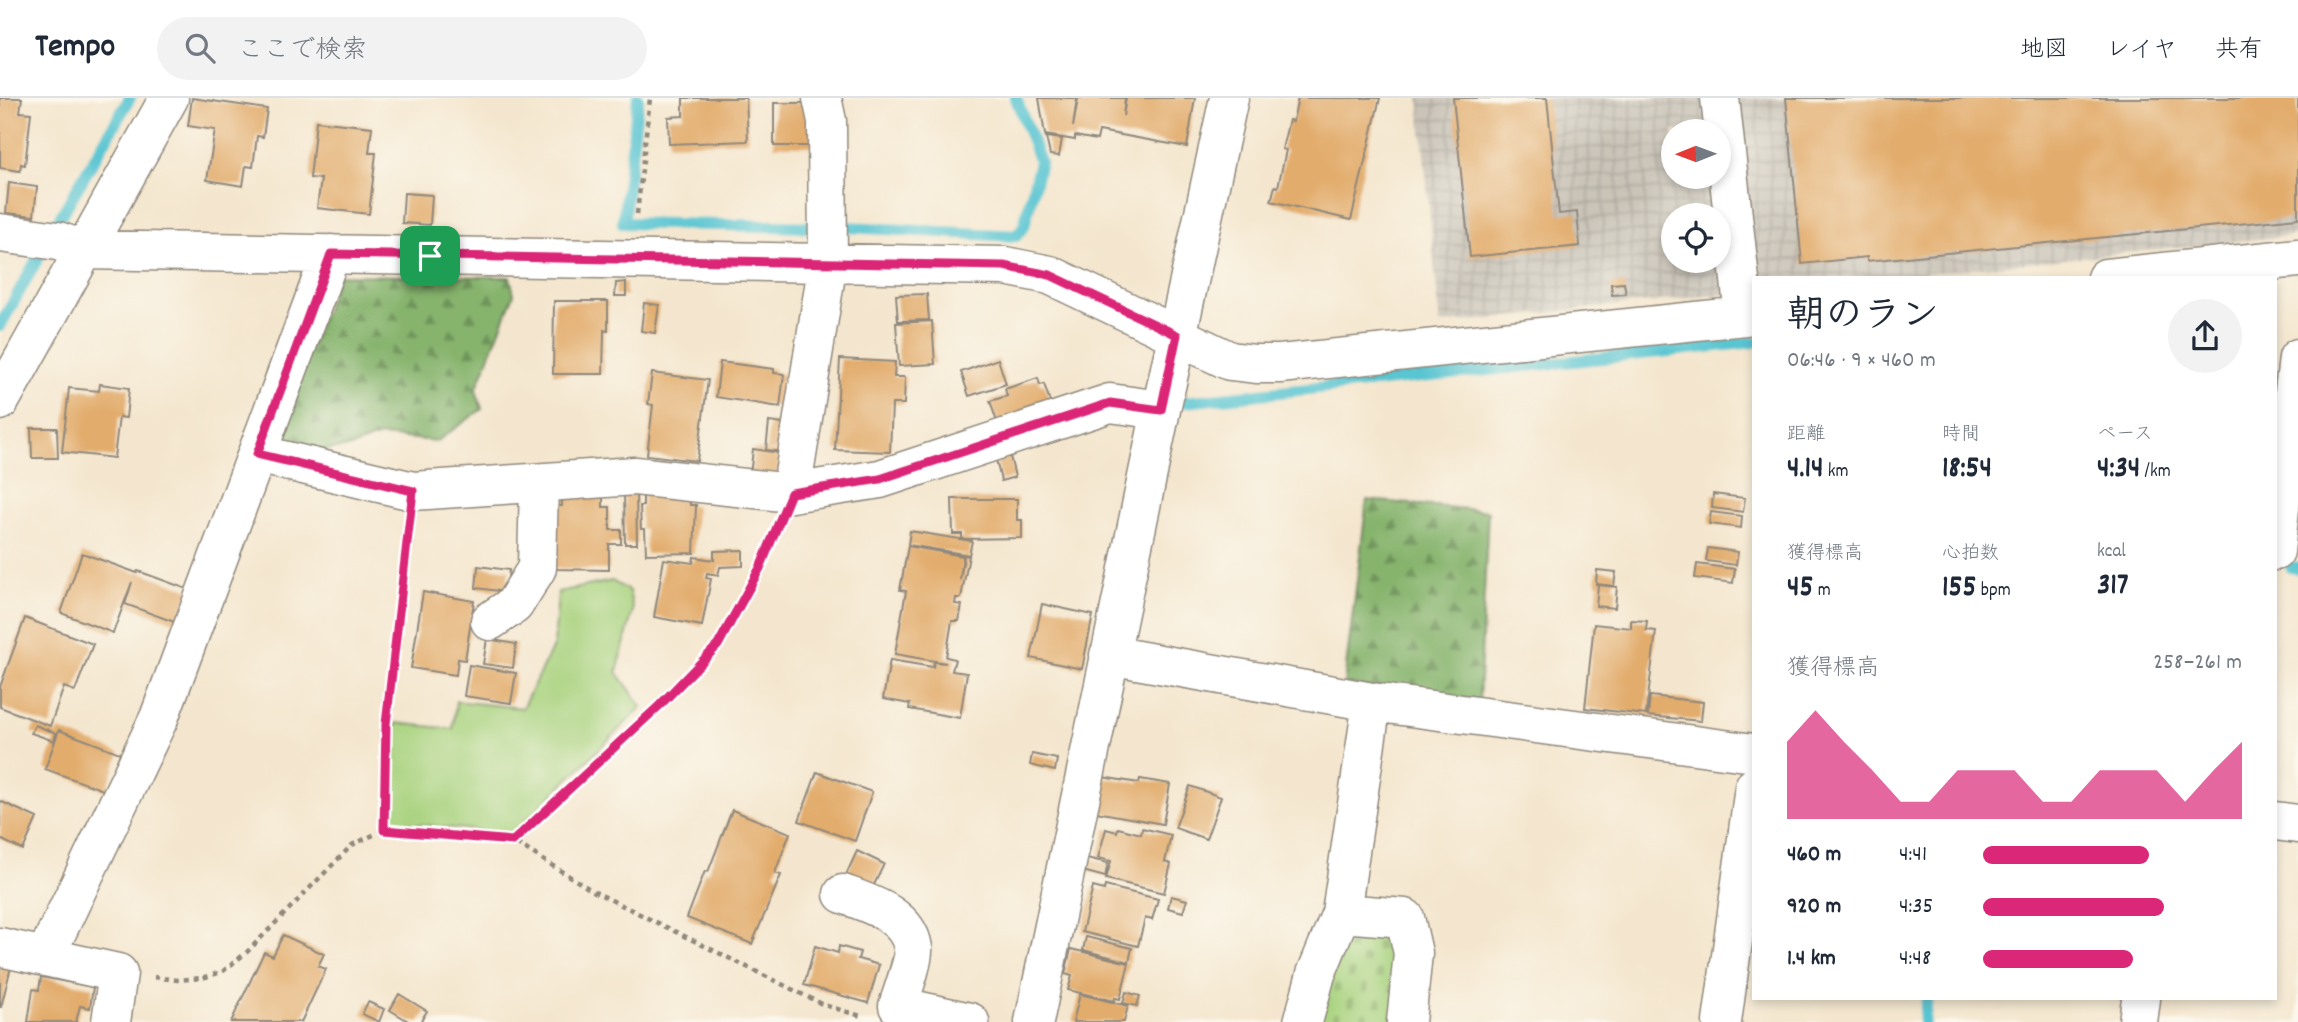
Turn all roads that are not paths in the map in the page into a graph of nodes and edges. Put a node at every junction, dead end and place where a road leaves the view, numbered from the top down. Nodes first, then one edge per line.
1 (169, 98) edge
2 (822, 98) edge
3 (1229, 98) edge
4 (1720, 98) edge
5 (0, 233) edge
6 (84, 250) junction
7 (331, 254) junction
8 (2298, 258) edge
9 (828, 262) junction
10 (2125, 276) edge
11 (1749, 315) edge
12 (1177, 335) junction
13 (2298, 358) edge
14 (0, 401) edge
15 (1161, 410) junction
16 (257, 454) junction
17 (539, 483) junction
18 (791, 493) junction
19 (2277, 534) edge
20 (490, 621) dead end
21 (1110, 655) junction
22 (1372, 702) junction
23 (1752, 753) edge
24 (1752, 802) edge
25 (2277, 821) edge
26 (2298, 824) edge
27 (843, 894) dead end
28 (1342, 913) junction
29 (0, 947) edge
30 (45, 957) junction
31 (2141, 1000) edge
32 (111, 1022) edge
33 (970, 1022) edge
34 (1034, 1022) edge
35 (1303, 1022) edge
36 (1406, 1022) edge
37 (1723, 1022) edge
38 (2138, 1022) edge

1 - 6 street
2 - 9 street
3 - 12 street
4 - 11 street
5 - 6 street
6 - 7 street
6 - 14 street
7 - 9 street
7 - 16 street
8 - 10 street
9 - 12 street
9 - 18 street
11 - 12 street
12 - 15 street
13 - 19 street
15 - 18 street
15 - 21 street
16 - 17 street
16 - 30 street
17 - 18 street
17 - 20 street
21 - 22 street
21 - 34 street
22 - 23 street
22 - 28 street
24 - 37 street
25 - 26 street
27 - 33 street
28 - 35 street
28 - 36 street
29 - 30 street
30 - 32 street
31 - 38 street

